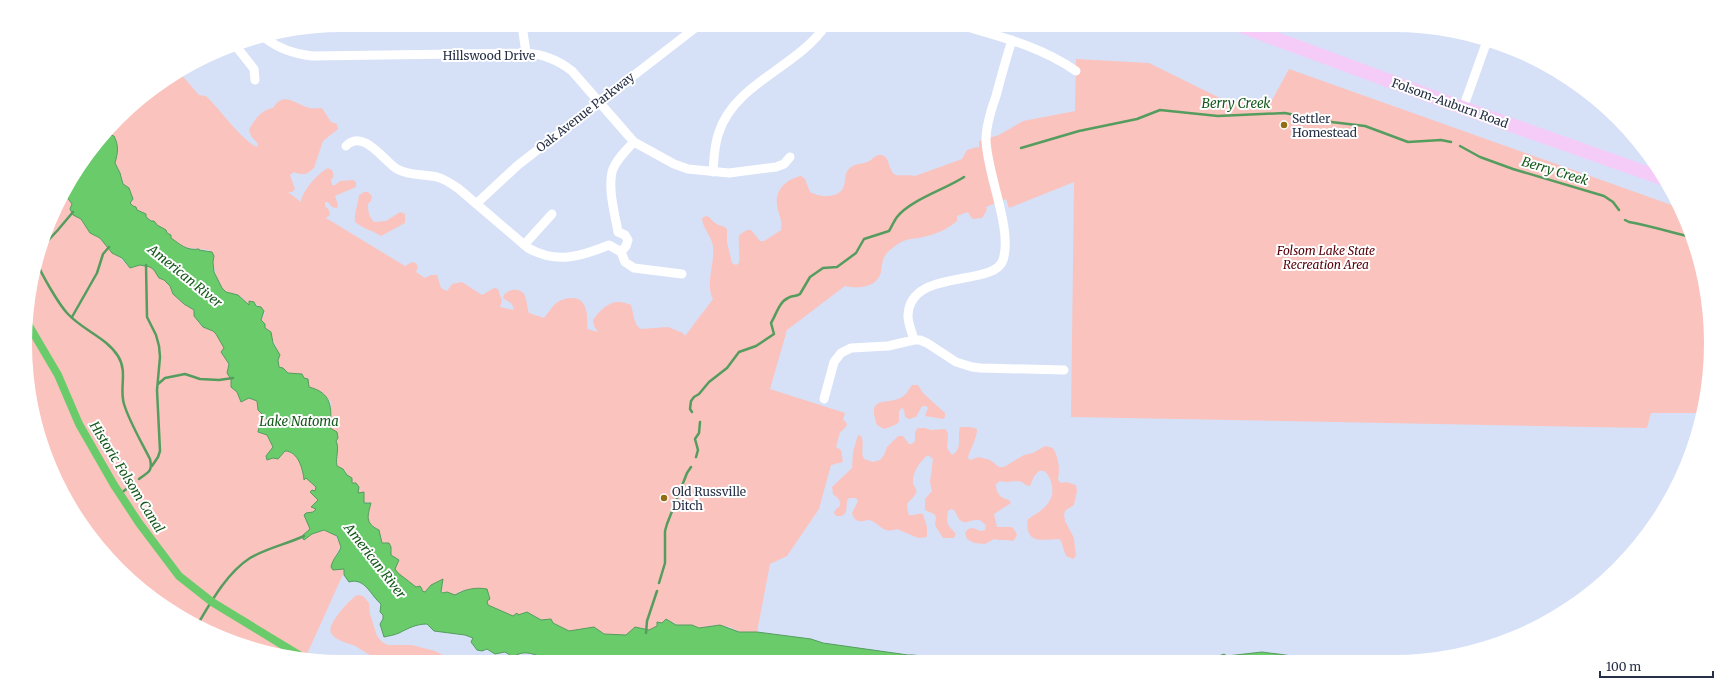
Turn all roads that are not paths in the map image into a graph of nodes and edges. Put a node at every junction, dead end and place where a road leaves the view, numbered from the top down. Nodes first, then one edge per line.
1 (523, 32) edge
2 (690, 32) edge
3 (820, 32) edge
4 (984, 32) edge
5 (1264, 32) edge
6 (1012, 40) junction
7 (270, 41) edge
8 (1485, 47) edge
9 (239, 50) edge
10 (526, 54) junction
11 (1076, 71) dead end
12 (255, 80) dead end
13 (600, 101) junction
14 (1463, 108) junction
15 (634, 142) junction
16 (346, 146) dead end
17 (790, 157) dead end
18 (713, 172) junction
19 (1655, 176) edge
20 (476, 204) junction
21 (552, 214) dead end
22 (618, 232) junction
23 (524, 245) junction
24 (609, 245) junction
25 (621, 252) junction
26 (682, 274) dead end
27 (914, 340) junction
28 (1064, 370) dead end
29 (824, 399) dead end

1 - 10 street
2 - 13 street, Oak Avenue Parkway
3 - 18 street
4 - 6 street
5 - 14 main road, Folsom-Auburn Road
6 - 11 street
6 - 27 street
7 - 10 street, Hillswood Drive
8 - 14 street
9 - 12 street
10 - 13 street, Hillswood Drive
13 - 15 street, Hillswood Drive
13 - 20 street, Oak Avenue Parkway
14 - 19 main road, Folsom-Auburn Road
15 - 18 street, Hillswood Drive
15 - 22 street
16 - 20 street
17 - 18 street, Hillswood Drive
20 - 23 street
21 - 23 street
22 - 24 street
22 - 25 street
23 - 24 street
24 - 25 street
25 - 26 street
27 - 28 street
27 - 29 street

